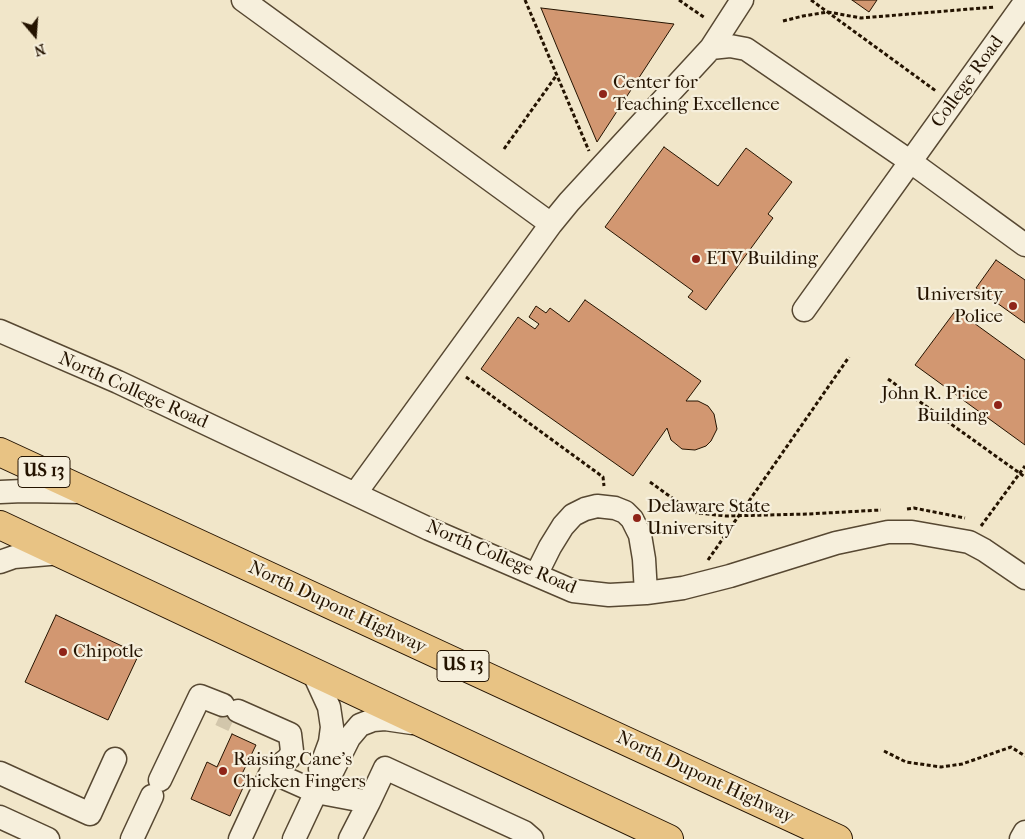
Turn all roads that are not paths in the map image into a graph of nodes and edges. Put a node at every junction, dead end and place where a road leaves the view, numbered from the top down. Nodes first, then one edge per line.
1 (243, 0) edge
2 (742, 0) edge
3 (1024, 3) edge
4 (711, 48) junction
5 (911, 162) junction
6 (551, 224) junction
7 (1025, 246) edge
8 (804, 310) dead end
9 (0, 331) edge
10 (0, 452) edge
11 (0, 492) edge
12 (88, 493) junction
13 (355, 494) junction
14 (0, 525) edge
15 (61, 553) junction
16 (0, 562) edge
17 (536, 575) junction
18 (1025, 578) edge
19 (646, 593) junction
20 (313, 672) junction
21 (426, 725) junction
22 (115, 759) dead end
23 (271, 772) junction
24 (0, 773) edge
25 (160, 790) junction
26 (316, 792) junction
27 (369, 802) junction
28 (0, 817) edge
29 (1025, 832) edge
30 (48, 839) edge
31 (132, 839) edge
32 (141, 839) edge
33 (240, 839) edge
34 (294, 839) edge
35 (350, 839) edge
36 (532, 839) edge
37 (669, 839) edge
38 (838, 839) edge
39 (1020, 839) edge

1 - 6 street
2 - 4 street
3 - 5 street, College Road
4 - 5 street
4 - 6 street
5 - 7 street
5 - 8 street, College Road
6 - 13 street
9 - 13 street, North College Road
10 - 12 highway, North Dupont Highway / US 13
11 - 12 street
12 - 38 highway, North Dupont Highway / US 13
13 - 17 street, North College Road
14 - 15 highway
15 - 16 street
15 - 20 highway
17 - 19 street, North College Road
17 - 19 street
18 - 19 street, North College Road
20 - 21 highway
20 - 26 street
21 - 26 street
21 - 37 highway
22 - 24 street
23 - 25 street
23 - 26 street
23 - 33 street
25 - 31 street
25 - 32 street
26 - 27 street
26 - 34 street
27 - 35 street
27 - 36 street
28 - 30 street
29 - 39 street

